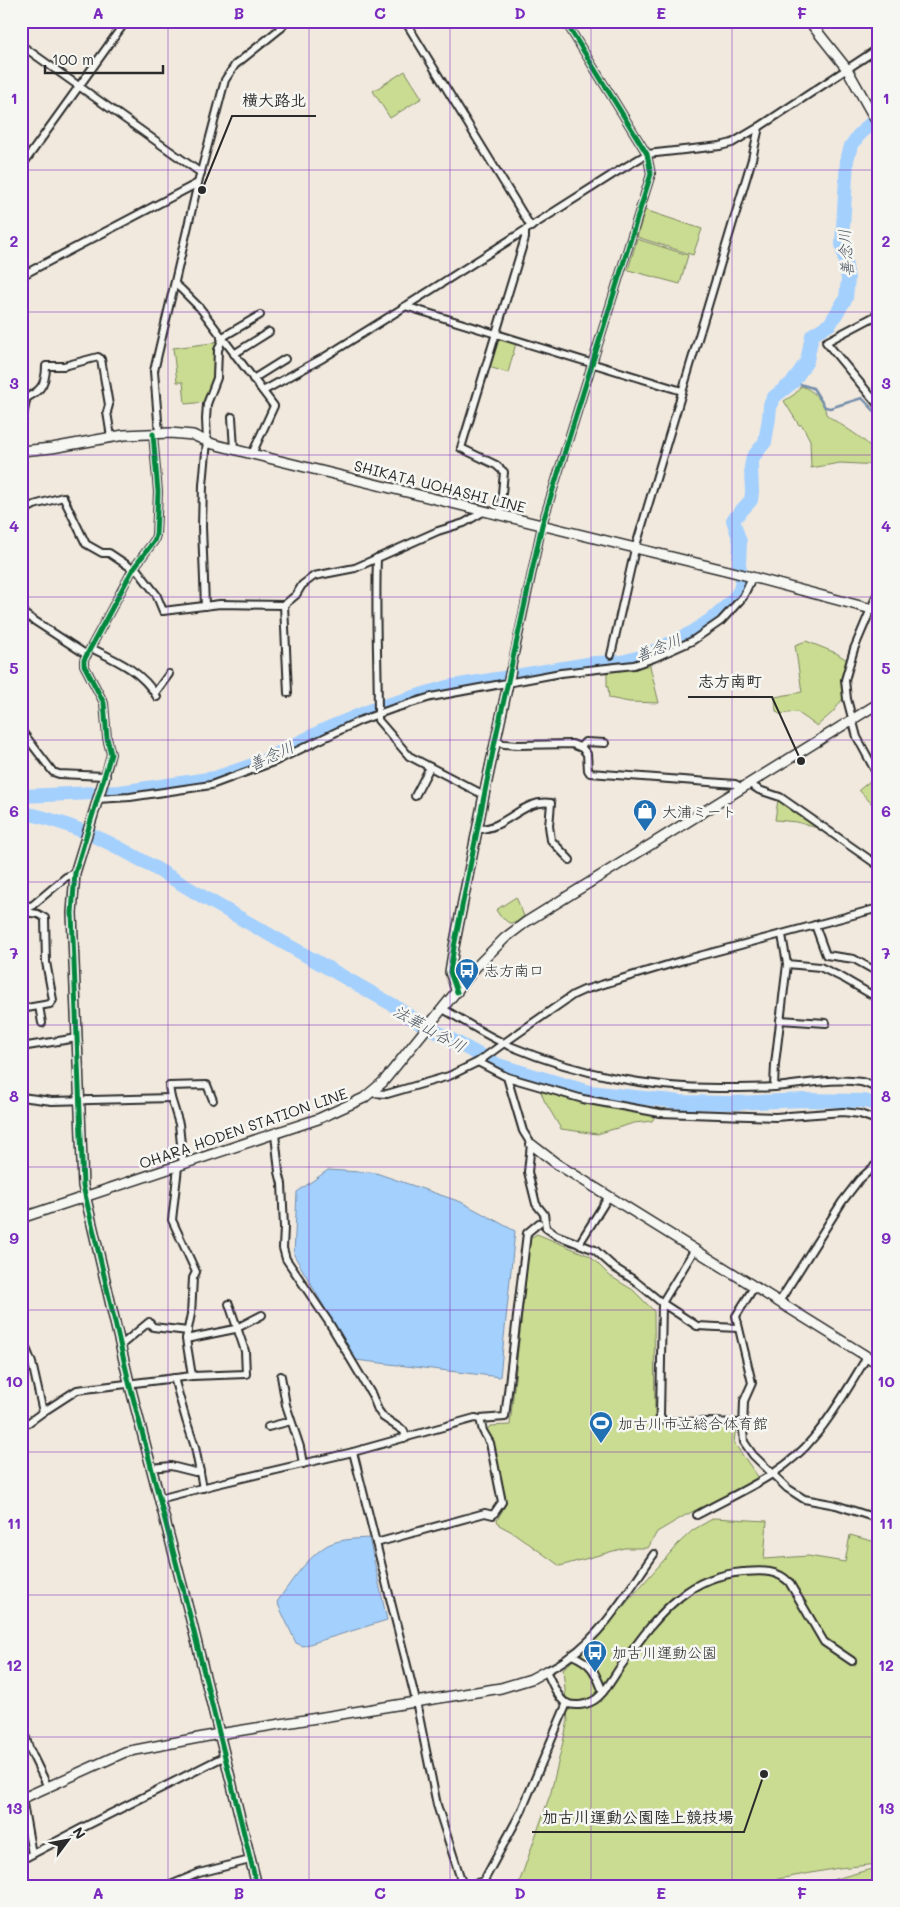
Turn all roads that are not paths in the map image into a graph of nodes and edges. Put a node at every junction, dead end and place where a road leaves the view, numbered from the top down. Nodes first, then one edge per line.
1 (126, 21) edge
2 (276, 21) edge
3 (286, 21) edge
4 (406, 21) edge
5 (565, 21) edge
6 (809, 21) edge
7 (281, 28) junction
8 (21, 45) edge
9 (879, 48) edge
10 (847, 69) junction
11 (79, 87) junction
12 (879, 126) edge
13 (759, 127) junction
14 (647, 154) junction
15 (21, 167) edge
16 (201, 174) junction
17 (198, 183) junction
18 (531, 227) junction
19 (525, 231) junction
20 (21, 276) edge
21 (175, 284) junction
22 (405, 306) junction
23 (879, 314) edge
24 (260, 315) dead end
25 (269, 332) dead end
26 (496, 335) junction
27 (222, 339) junction
28 (234, 354) junction
29 (285, 359) dead end
30 (592, 364) junction
31 (254, 379) junction
32 (21, 391) edge
33 (263, 391) junction
34 (682, 391) junction
35 (23, 400) edge
36 (879, 406) edge
37 (232, 417) dead end
38 (21, 426) edge
39 (156, 434) junction
40 (111, 437) junction
41 (207, 441) junction
42 (234, 449) junction
43 (21, 451) edge
44 (252, 454) junction
45 (21, 512) edge
46 (483, 512) junction
47 (500, 515) junction
48 (542, 525) junction
49 (635, 549) junction
50 (378, 558) junction
51 (134, 568) junction
52 (749, 577) junction
53 (879, 590) edge
54 (21, 599) edge
55 (284, 605) junction
56 (205, 606) junction
57 (875, 610) edge
58 (90, 648) junction
59 (87, 655) junction
60 (611, 655) dead end
61 (511, 670) joint
62 (169, 674) dead end
63 (508, 683) junction
64 (288, 693) dead end
65 (879, 703) edge
66 (378, 714) junction
67 (852, 720) junction
68 (21, 730) edge
69 (495, 741) junction
70 (605, 743) dead end
71 (580, 747) junction
72 (430, 768) junction
73 (879, 778) edge
74 (104, 779) junction
75 (746, 786) junction
76 (484, 795) junction
77 (414, 796) dead end
78 (98, 798) junction
79 (478, 829) junction
80 (570, 860) dead end
81 (879, 866) edge
82 (75, 872) junction
83 (21, 905) edge
84 (32, 906) junction
85 (879, 908) edge
86 (23, 914) edge
87 (815, 926) junction
88 (782, 934) junction
89 (787, 964) junction
90 (879, 973) edge
91 (457, 992) junction
92 (879, 999) edge
93 (39, 1006) junction
94 (21, 1009) edge
95 (442, 1011) junction
96 (780, 1020) junction
97 (42, 1023) dead end
98 (826, 1024) dead end
99 (77, 1038) junction
100 (504, 1043) junction
101 (21, 1047) edge
102 (478, 1062) junction
103 (507, 1077) junction
104 (774, 1087) junction
105 (879, 1089) edge
106 (371, 1093) junction
107 (21, 1098) edge
108 (171, 1098) junction
109 (213, 1100) dead end
110 (80, 1101) junction
111 (879, 1121) edge
112 (275, 1134) junction
113 (531, 1144) junction
114 (879, 1162) edge
115 (180, 1166) junction
116 (85, 1196) junction
117 (609, 1196) junction
118 (21, 1218) edge
119 (539, 1223) dead end
120 (579, 1244) junction
121 (695, 1249) junction
122 (754, 1287) junction
123 (779, 1302) junction
124 (662, 1303) junction
125 (229, 1304) dead end
126 (262, 1316) dead end
127 (238, 1328) junction
128 (738, 1328) junction
129 (188, 1331) junction
130 (21, 1336) edge
131 (186, 1339) junction
132 (120, 1346) junction
133 (867, 1357) junction
134 (879, 1364) edge
135 (192, 1376) junction
136 (281, 1376) dead end
137 (174, 1378) junction
138 (129, 1382) junction
139 (43, 1412) junction
140 (480, 1418) junction
141 (291, 1421) junction
142 (744, 1423) junction
143 (268, 1427) dead end
144 (21, 1428) edge
145 (406, 1438) junction
146 (353, 1452) junction
147 (303, 1464) junction
148 (151, 1468) junction
149 (200, 1471) junction
150 (773, 1474) junction
151 (203, 1488) junction
152 (159, 1499) junction
153 (697, 1515) dead end
154 (879, 1520) edge
155 (376, 1543) junction
156 (654, 1554) dead end
157 (572, 1655) junction
158 (852, 1661) dead end
159 (546, 1671) junction
160 (602, 1692) junction
161 (416, 1701) junction
162 (566, 1703) junction
163 (21, 1722) edge
164 (219, 1734) junction
165 (225, 1756) junction
166 (48, 1787) junction
167 (22, 1796) edge
168 (32, 1854) junction
169 (21, 1860) edge
170 (250, 1860) junction
171 (483, 1884) edge
172 (168, 1886) edge
173 (257, 1886) edge
174 (464, 1886) edge

1 - 11 street
2 - 7 street
3 - 7 street
4 - 18 street
5 - 14 street
6 - 10 street
7 - 16 street
8 - 11 street
9 - 10 street
10 - 12 street
10 - 13 street
11 - 15 street
11 - 16 street
13 - 14 street
13 - 34 street
14 - 18 street
14 - 30 street
16 - 17 street
17 - 20 street
17 - 21 street
18 - 19 street
19 - 22 street
19 - 26 street
21 - 27 street
21 - 39 street
22 - 26 street
22 - 33 street
23 - 36 street
24 - 27 street
25 - 28 street
26 - 30 street
26 - 47 street
27 - 28 street
27 - 41 street
28 - 31 street
29 - 31 street
30 - 34 street
30 - 48 street
31 - 33 street
32 - 35 street
33 - 44 street
34 - 49 street
35 - 38 street
35 - 40 street
37 - 42 street
39 - 40 street, SHIKATA UOHASHI LINE
39 - 41 street, SHIKATA UOHASHI LINE
39 - 51 street
40 - 43 street, SHIKATA UOHASHI LINE
41 - 42 street, SHIKATA UOHASHI LINE
41 - 56 street
42 - 44 street, SHIKATA UOHASHI LINE
44 - 46 street, SHIKATA UOHASHI LINE
45 - 51 street
46 - 47 street, SHIKATA UOHASHI LINE
46 - 50 street
47 - 48 street, SHIKATA UOHASHI LINE
48 - 49 street, SHIKATA UOHASHI LINE
48 - 61 street
49 - 52 street, SHIKATA UOHASHI LINE
49 - 60 street
50 - 55 street
50 - 66 street
51 - 56 street
51 - 58 street
52 - 57 street, SHIKATA UOHASHI LINE
52 - 63 street
53 - 57 street
54 - 59 street
55 - 56 street
55 - 64 street
57 - 67 street
58 - 59 street
58 - 62 street
59 - 74 street
61 - 63 street
63 - 66 street
63 - 69 street
65 - 67 street, OHARA HODEN STATION LINE
66 - 72 street
66 - 78 street
67 - 73 street
67 - 75 street, OHARA HODEN STATION LINE
68 - 74 street
69 - 71 street
69 - 76 street
70 - 71 street
71 - 75 street
72 - 76 street
72 - 77 street
74 - 78 street
75 - 81 street
75 - 91 street, OHARA HODEN STATION LINE
76 - 79 street
78 - 82 street
79 - 80 street
79 - 91 street
82 - 84 street
82 - 99 street
83 - 84 street
84 - 86 street
85 - 87 street
86 - 93 street
87 - 88 street
87 - 90 street
88 - 89 street
88 - 100 street
89 - 92 street
89 - 96 street
91 - 95 street, OHARA HODEN STATION LINE
93 - 94 street
93 - 97 street
95 - 100 street
95 - 106 street, OHARA HODEN STATION LINE
96 - 98 street
96 - 104 street
99 - 101 street
99 - 110 street
100 - 102 street
100 - 104 street
102 - 103 street
102 - 106 street
103 - 111 street
103 - 113 street
104 - 105 street
106 - 112 street, OHARA HODEN STATION LINE
107 - 110 street
108 - 109 street
108 - 110 street
108 - 115 street
110 - 116 street
112 - 115 street, OHARA HODEN STATION LINE
112 - 145 street
113 - 117 street
113 - 120 street
114 - 123 street
115 - 116 street, OHARA HODEN STATION LINE
115 - 129 street
116 - 118 street, OHARA HODEN STATION LINE
116 - 132 street
117 - 120 street
117 - 121 street
119 - 140 street
120 - 124 street
121 - 122 street
121 - 124 street
122 - 123 street
122 - 128 street
123 - 133 street
124 - 128 street
124 - 142 street
125 - 127 street
126 - 127 street
127 - 131 street
127 - 135 street
128 - 142 street
129 - 131 street
129 - 132 street
130 - 139 street
131 - 135 street
132 - 138 street
133 - 134 street
133 - 150 street
135 - 137 street
136 - 141 street
137 - 138 street
137 - 149 street
138 - 139 street
138 - 148 street
139 - 144 street
140 - 145 street
140 - 155 street
141 - 143 street
141 - 147 street
142 - 150 street
145 - 146 street
146 - 147 street
146 - 155 street
147 - 151 street
148 - 149 street
148 - 152 street
149 - 151 street
150 - 153 street
150 - 154 street
151 - 152 street
152 - 164 street
155 - 161 street
156 - 157 street
157 - 159 street
157 - 160 street
158 - 160 street
159 - 161 street
159 - 162 street
160 - 162 street
161 - 164 street
161 - 174 street
162 - 171 street
163 - 166 street
164 - 165 street
164 - 166 street
165 - 168 street
165 - 170 street
166 - 167 street
167 - 168 street
168 - 169 street
170 - 172 street
170 - 173 street
171 - 174 street

